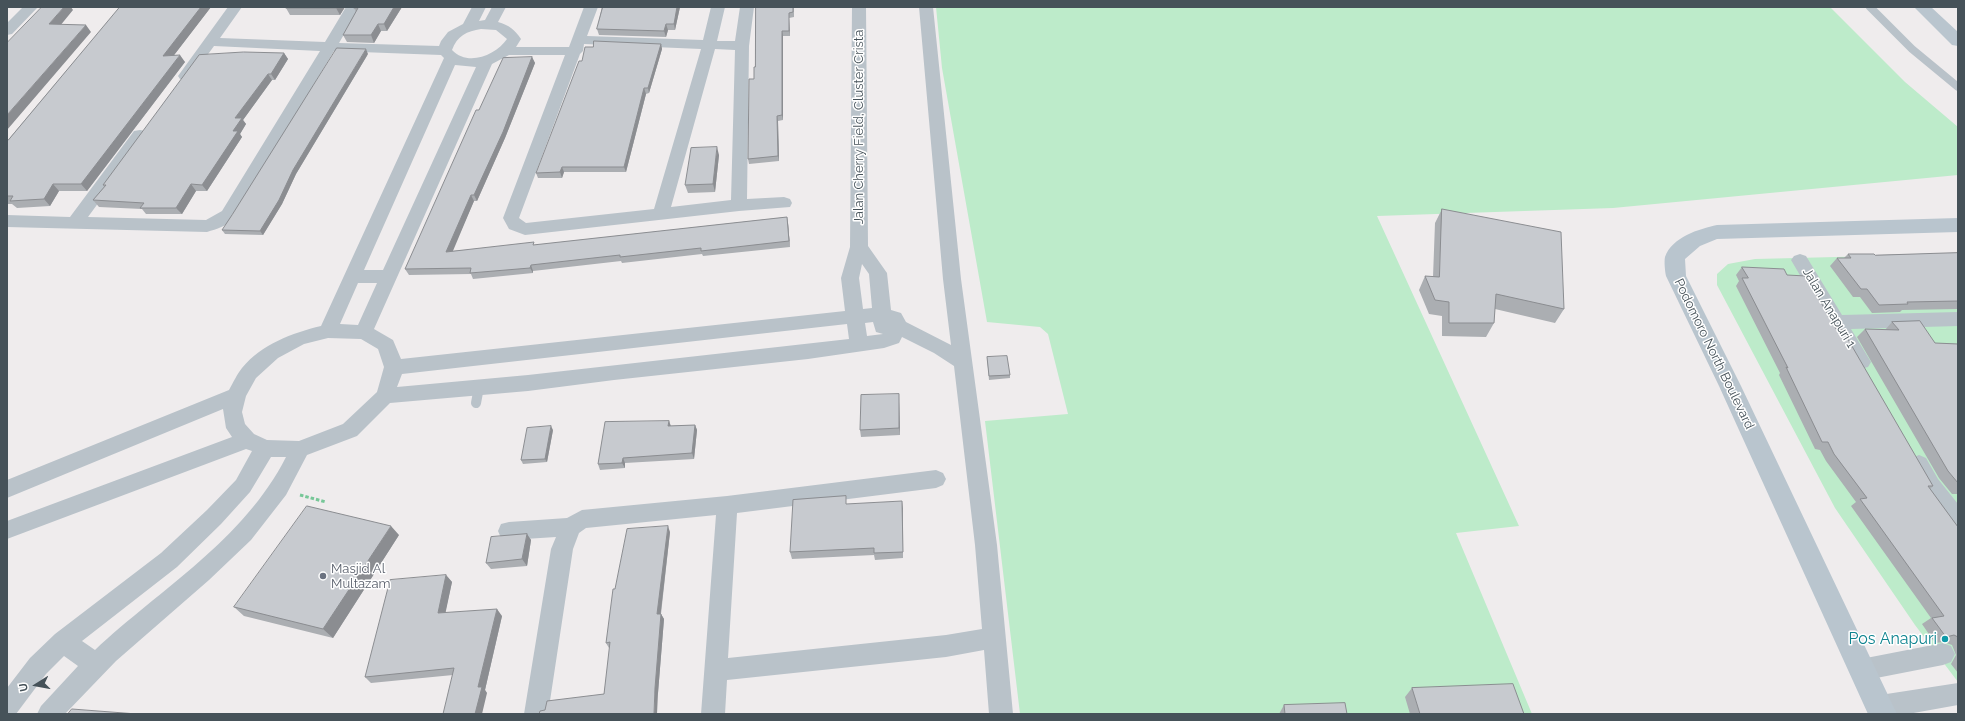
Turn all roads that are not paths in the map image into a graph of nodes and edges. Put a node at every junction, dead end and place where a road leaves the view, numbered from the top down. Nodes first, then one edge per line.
1 (31, 7) edge
2 (236, 7) edge
3 (353, 7) edge
4 (479, 7) edge
5 (499, 7) edge
6 (591, 7) edge
7 (718, 7) edge
8 (747, 7) edge
9 (859, 7) edge
10 (926, 7) edge
11 (1870, 7) edge
12 (1922, 7) edge
13 (490, 24) junction
14 (468, 28) junction
15 (7, 31) edge
16 (1958, 41) edge
17 (210, 42) junction
18 (579, 43) junction
19 (510, 45) junction
20 (329, 46) junction
21 (709, 46) junction
22 (742, 46) junction
23 (448, 54) junction
24 (486, 61) junction
25 (177, 86) edge
26 (1958, 86) edge
27 (149, 123) edge
28 (784, 203) dead end
29 (740, 205) junction
30 (661, 214) junction
31 (7, 221) edge
32 (75, 222) junction
33 (1958, 225) edge
34 (859, 247) junction
35 (1800, 260) dead end
36 (389, 276) junction
37 (352, 277) junction
38 (882, 314) junction
39 (855, 317) junction
40 (1958, 319) edge
41 (1838, 322) junction
42 (899, 327) junction
43 (328, 331) junction
44 (364, 332) junction
45 (884, 342) junction
46 (859, 345) junction
47 (963, 363) junction
48 (394, 367) junction
49 (1869, 376) edge
50 (236, 395) junction
51 (385, 396) junction
52 (256, 444) junction
53 (300, 449) junction
54 (1912, 451) edge
55 (936, 479) dead end
56 (7, 489) edge
57 (727, 505) junction
58 (1958, 520) edge
59 (571, 527) junction
60 (7, 530) edge
61 (508, 531) dead end
62 (994, 638) junction
63 (63, 642) junction
64 (1943, 654) dead end
65 (97, 664) junction
66 (717, 670) junction
67 (1861, 670) junction
68 (1958, 694) edge
69 (7, 707) edge
70 (1881, 711) edge
71 (49, 714) edge
72 (536, 714) edge
73 (713, 714) edge
74 (1002, 714) edge

1 - 15 street
2 - 17 street
3 - 20 street
4 - 14 street
5 - 13 street
6 - 18 street
7 - 21 street
8 - 22 street
9 - 34 street, Jalan Cherry Field, Cluster Crista
10 - 47 street
11 - 26 lane
12 - 16 street
13 - 14 street
13 - 19 street
14 - 23 street
17 - 20 street
17 - 25 street
18 - 19 street
18 - 21 street
18 - 30 street
19 - 24 street
20 - 23 street
20 - 32 street
21 - 22 street
21 - 30 street
22 - 29 street
23 - 24 street
23 - 37 street
24 - 36 street
27 - 32 street
28 - 29 street
29 - 30 street
31 - 32 street
33 - 67 street, Podomoro North Boulevard
34 - 38 street
34 - 39 street, Jalan Cherry Field, Cluster Crista
35 - 41 street, Jalan Anapuri 1
36 - 37 street
36 - 44 street
37 - 43 street
38 - 39 street
38 - 42 street
38 - 45 street
39 - 46 street, Jalan Cherry Field, Cluster Crista
39 - 48 street
40 - 41 street
41 - 49 street, Jalan Anapuri 1
42 - 45 street
42 - 47 street
43 - 44 street
43 - 50 street
44 - 48 street
45 - 46 street
46 - 51 street
47 - 62 street
48 - 51 street
50 - 52 street
50 - 56 street
51 - 53 street
52 - 53 street
52 - 60 street
52 - 63 street
53 - 65 street
54 - 58 street
55 - 57 street
57 - 59 street
57 - 66 street
59 - 61 street
59 - 72 street
62 - 66 street
62 - 74 street
63 - 65 street
63 - 69 street
64 - 67 street
65 - 71 street
66 - 73 street
67 - 70 street, Podomoro North Boulevard
68 - 70 street

